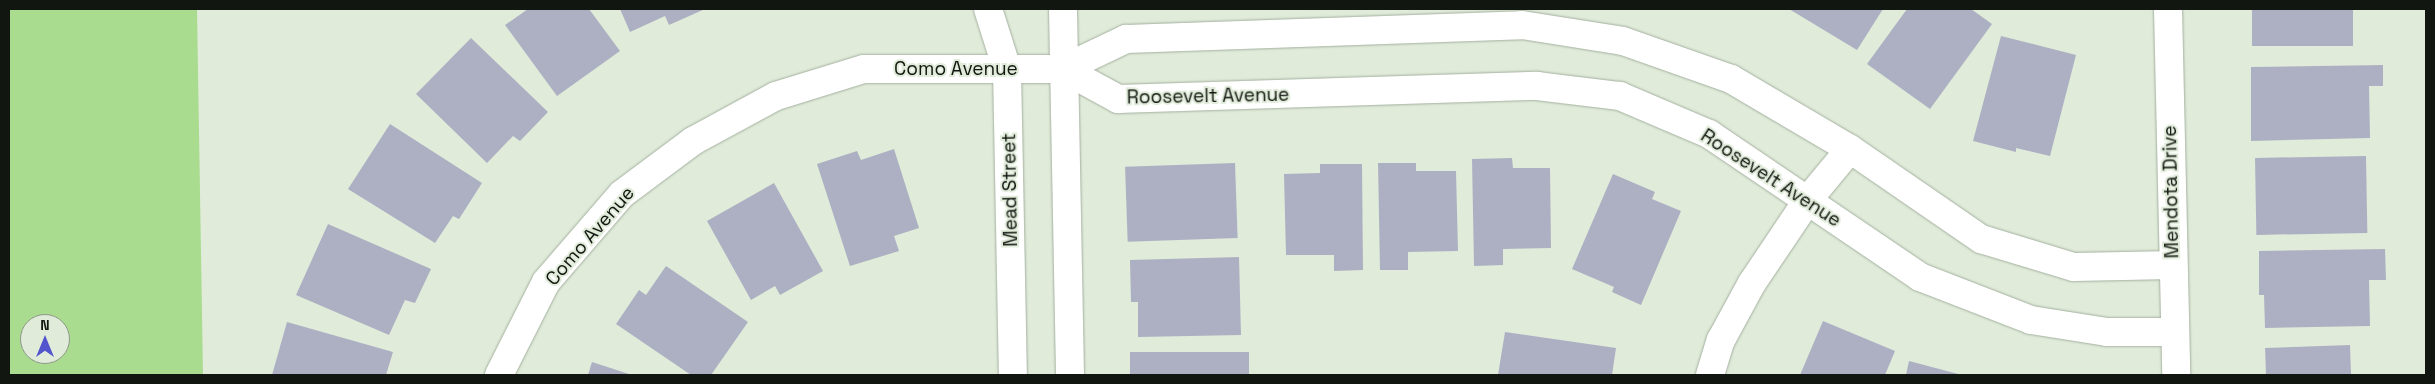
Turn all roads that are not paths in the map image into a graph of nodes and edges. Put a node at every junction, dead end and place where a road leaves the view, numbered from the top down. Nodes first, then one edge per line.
1 (988, 9) edge
2 (1063, 9) edge
3 (2168, 9) edge
4 (1007, 69) junction
5 (1063, 69) junction
6 (1850, 149) junction
7 (1807, 201) junction
8 (2172, 264) junction
9 (2175, 332) junction
10 (499, 375) edge
11 (1013, 375) edge
12 (1070, 375) edge
13 (1710, 375) edge
14 (2176, 375) edge

1 - 4 street, Mead Street
2 - 5 street
3 - 8 street, Mendota Drive
4 - 5 street, Como Avenue
4 - 10 street, Como Avenue
4 - 11 street, Mead Street
5 - 6 street
5 - 7 street, Roosevelt Avenue
5 - 12 street
6 - 7 street
6 - 8 street
7 - 9 street, Roosevelt Avenue
7 - 13 street
8 - 9 street, Mendota Drive
9 - 14 street, Mendota Drive

